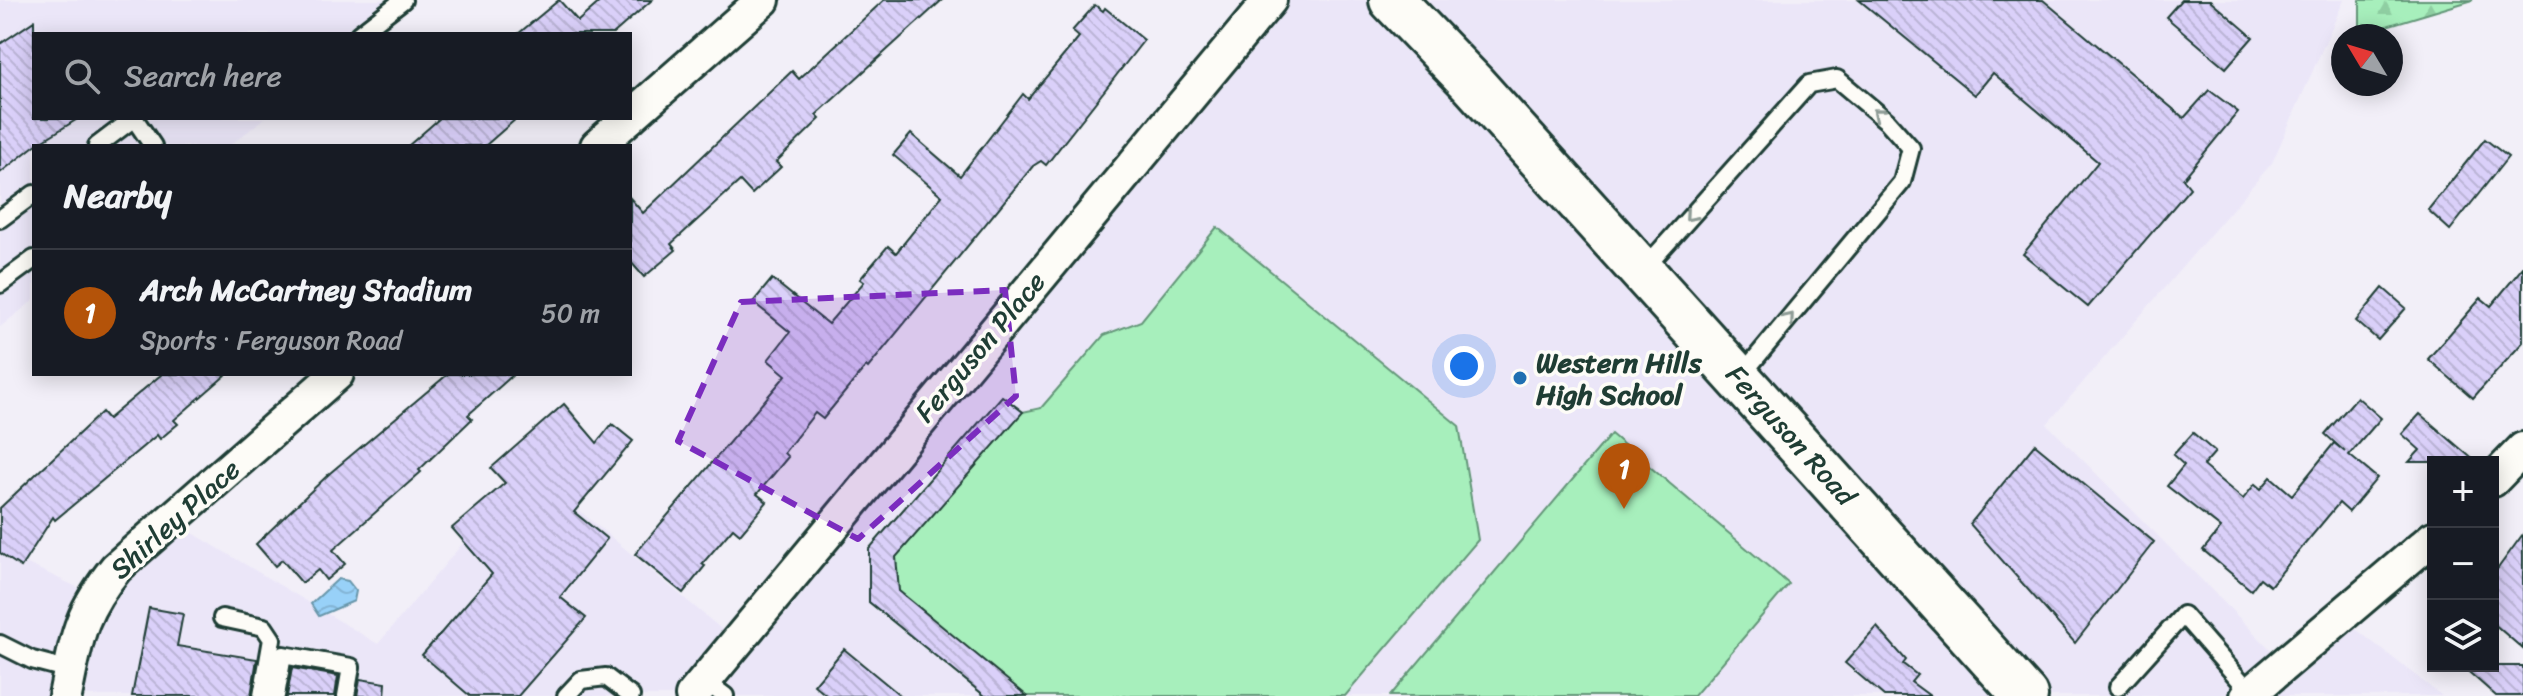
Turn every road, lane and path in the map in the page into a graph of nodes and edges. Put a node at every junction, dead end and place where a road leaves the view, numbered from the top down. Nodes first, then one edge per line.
1 (403, 0) edge
2 (763, 0) edge
3 (1270, 0) edge
4 (1392, 0) edge
5 (362, 32) edge
6 (632, 114) edge
7 (131, 120) edge
8 (135, 120) edge
9 (626, 120) edge
10 (100, 144) edge
11 (152, 144) edge
12 (599, 144) edge
13 (32, 195) edge
14 (0, 219) edge
15 (32, 260) edge
16 (1642, 271) junction
17 (0, 284) edge
18 (335, 376) edge
19 (1739, 378) junction
20 (2523, 449) edge
21 (2499, 474) edge
22 (2427, 543) edge
23 (222, 618) dead end
24 (0, 644) edge
25 (68, 683) edge
26 (2118, 687) dead end
27 (707, 691) edge
28 (2249, 694) edge
29 (262, 696) edge
30 (276, 696) edge
31 (346, 696) edge
32 (566, 696) edge
33 (631, 696) edge
34 (2025, 696) edge

1 - 5 lane
2 - 6 street
3 - 27 street, Ferguson Place
4 - 16 street, Ferguson Road
7 - 10 lane
8 - 11 lane
9 - 12 street
13 - 14 lane
15 - 17 lane
16 - 19 street, Ferguson Road
19 -> 16 lane
18 - 25 street, Shirley Place
19 - 34 street, Ferguson Road
20 - 21 street
22 - 28 street
23 - 29 lane
24 - 25 lane
26 - 28 lane
30 - 31 lane
32 - 33 lane

